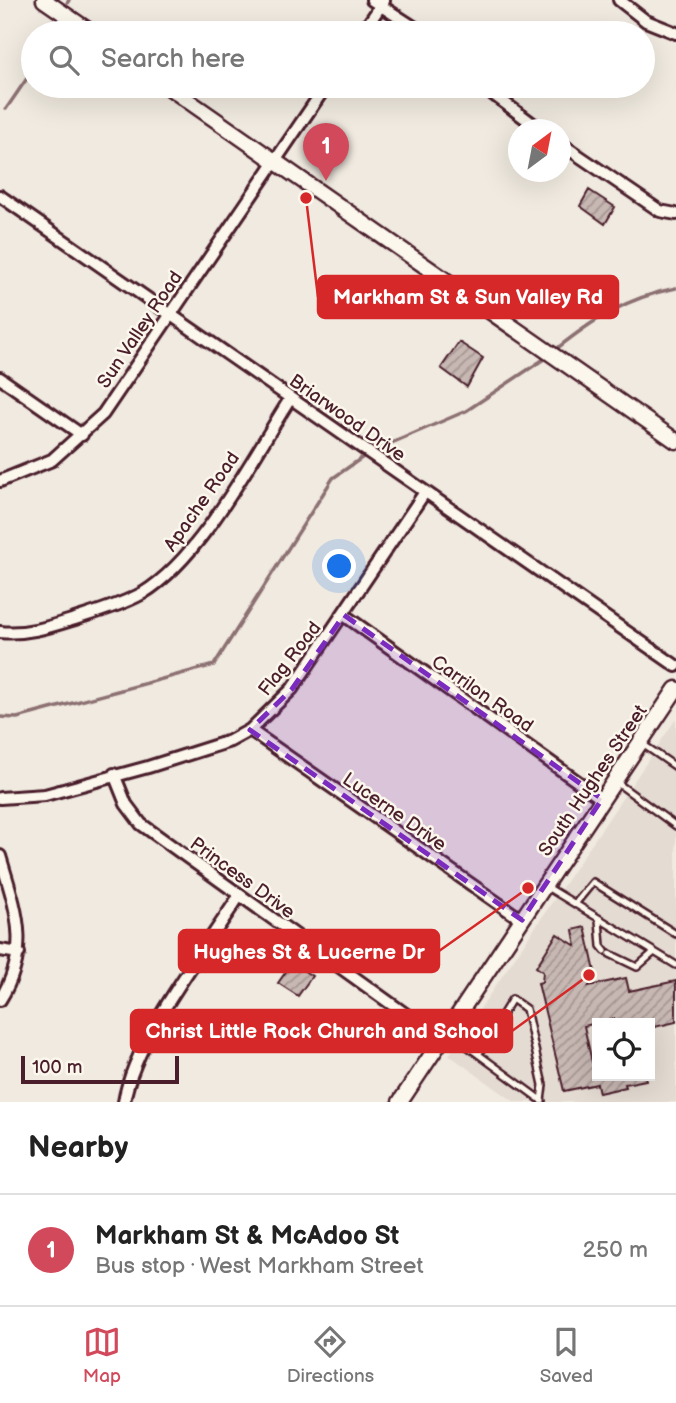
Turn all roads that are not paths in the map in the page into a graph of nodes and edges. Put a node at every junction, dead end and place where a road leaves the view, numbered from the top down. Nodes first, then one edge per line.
1 (44, 0) edge
2 (619, 0) edge
3 (379, 2) edge
4 (75, 21) edge
5 (369, 21) edge
6 (406, 21) edge
7 (646, 21) edge
8 (655, 25) edge
9 (676, 33) edge
10 (184, 98) edge
11 (318, 98) edge
12 (498, 98) edge
13 (526, 119) edge
14 (571, 150) edge
15 (275, 161) junction
16 (0, 196) edge
17 (676, 214) edge
18 (169, 314) junction
19 (0, 378) edge
20 (290, 399) junction
21 (82, 435) junction
22 (676, 441) edge
23 (0, 481) edge
24 (425, 492) junction
25 (344, 615) junction
26 (0, 632) edge
27 (676, 666) edge
28 (676, 689) edge
29 (250, 730) junction
30 (641, 743) junction
31 (676, 767) edge
32 (114, 774) junction
33 (615, 781) junction
34 (0, 797) edge
35 (602, 799) junction
36 (676, 826) edge
37 (0, 856) edge
38 (545, 885) junction
39 (239, 896) junction
40 (575, 904) junction
41 (599, 919) junction
42 (522, 920) junction
43 (676, 934) edge
44 (0, 950) edge
45 (19, 953) junction
46 (653, 953) junction
47 (676, 965) edge
48 (0, 1000) edge
49 (443, 1035) junction
50 (479, 1053) junction
51 (542, 1101) edge
52 (124, 1102) edge
53 (400, 1102) edge

1 - 4 main road
2 - 7 street
3 - 5 street
3 - 6 street
8 - 9 street
10 - 15 main road
11 - 15 street, Sun Valley Road
12 - 13 street
14 - 17 street
15 - 18 street, Sun Valley Road
15 - 22 main road
16 - 18 street, Briarwood Drive
18 - 20 street, Briarwood Drive
18 - 21 street, Sun Valley Road
19 - 21 street
20 - 24 street, Briarwood Drive
20 - 26 street, Apache Road
21 - 23 street, Sun Valley Road
24 - 25 street, Flag Road
24 - 27 street, Briarwood Drive
25 - 29 street, Flag Road
25 - 35 street, Carrilon Road
28 - 30 main road, South Hughes Street
29 - 32 street, Flag Road
29 - 42 street, Lucerne Drive
30 - 31 lane
30 - 33 main road, South Hughes Street
32 - 34 street, Flag Road
32 - 39 street, Princess Drive
33 - 35 main road, South Hughes Street
33 - 36 lane
35 - 38 main road, South Hughes Street
37 - 45 street
38 - 40 lane
38 - 42 main road, South Hughes Street
39 - 49 street, Princess Drive
39 - 52 street
40 - 41 lane
40 - 43 lane
41 - 46 lane
41 - 46 lane
42 - 49 main road, South Hughes Street
44 - 45 street
45 - 48 street
46 - 47 lane
49 - 50 lane
49 - 53 main road, South Hughes Street
50 - 51 lane
50 - 51 lane

